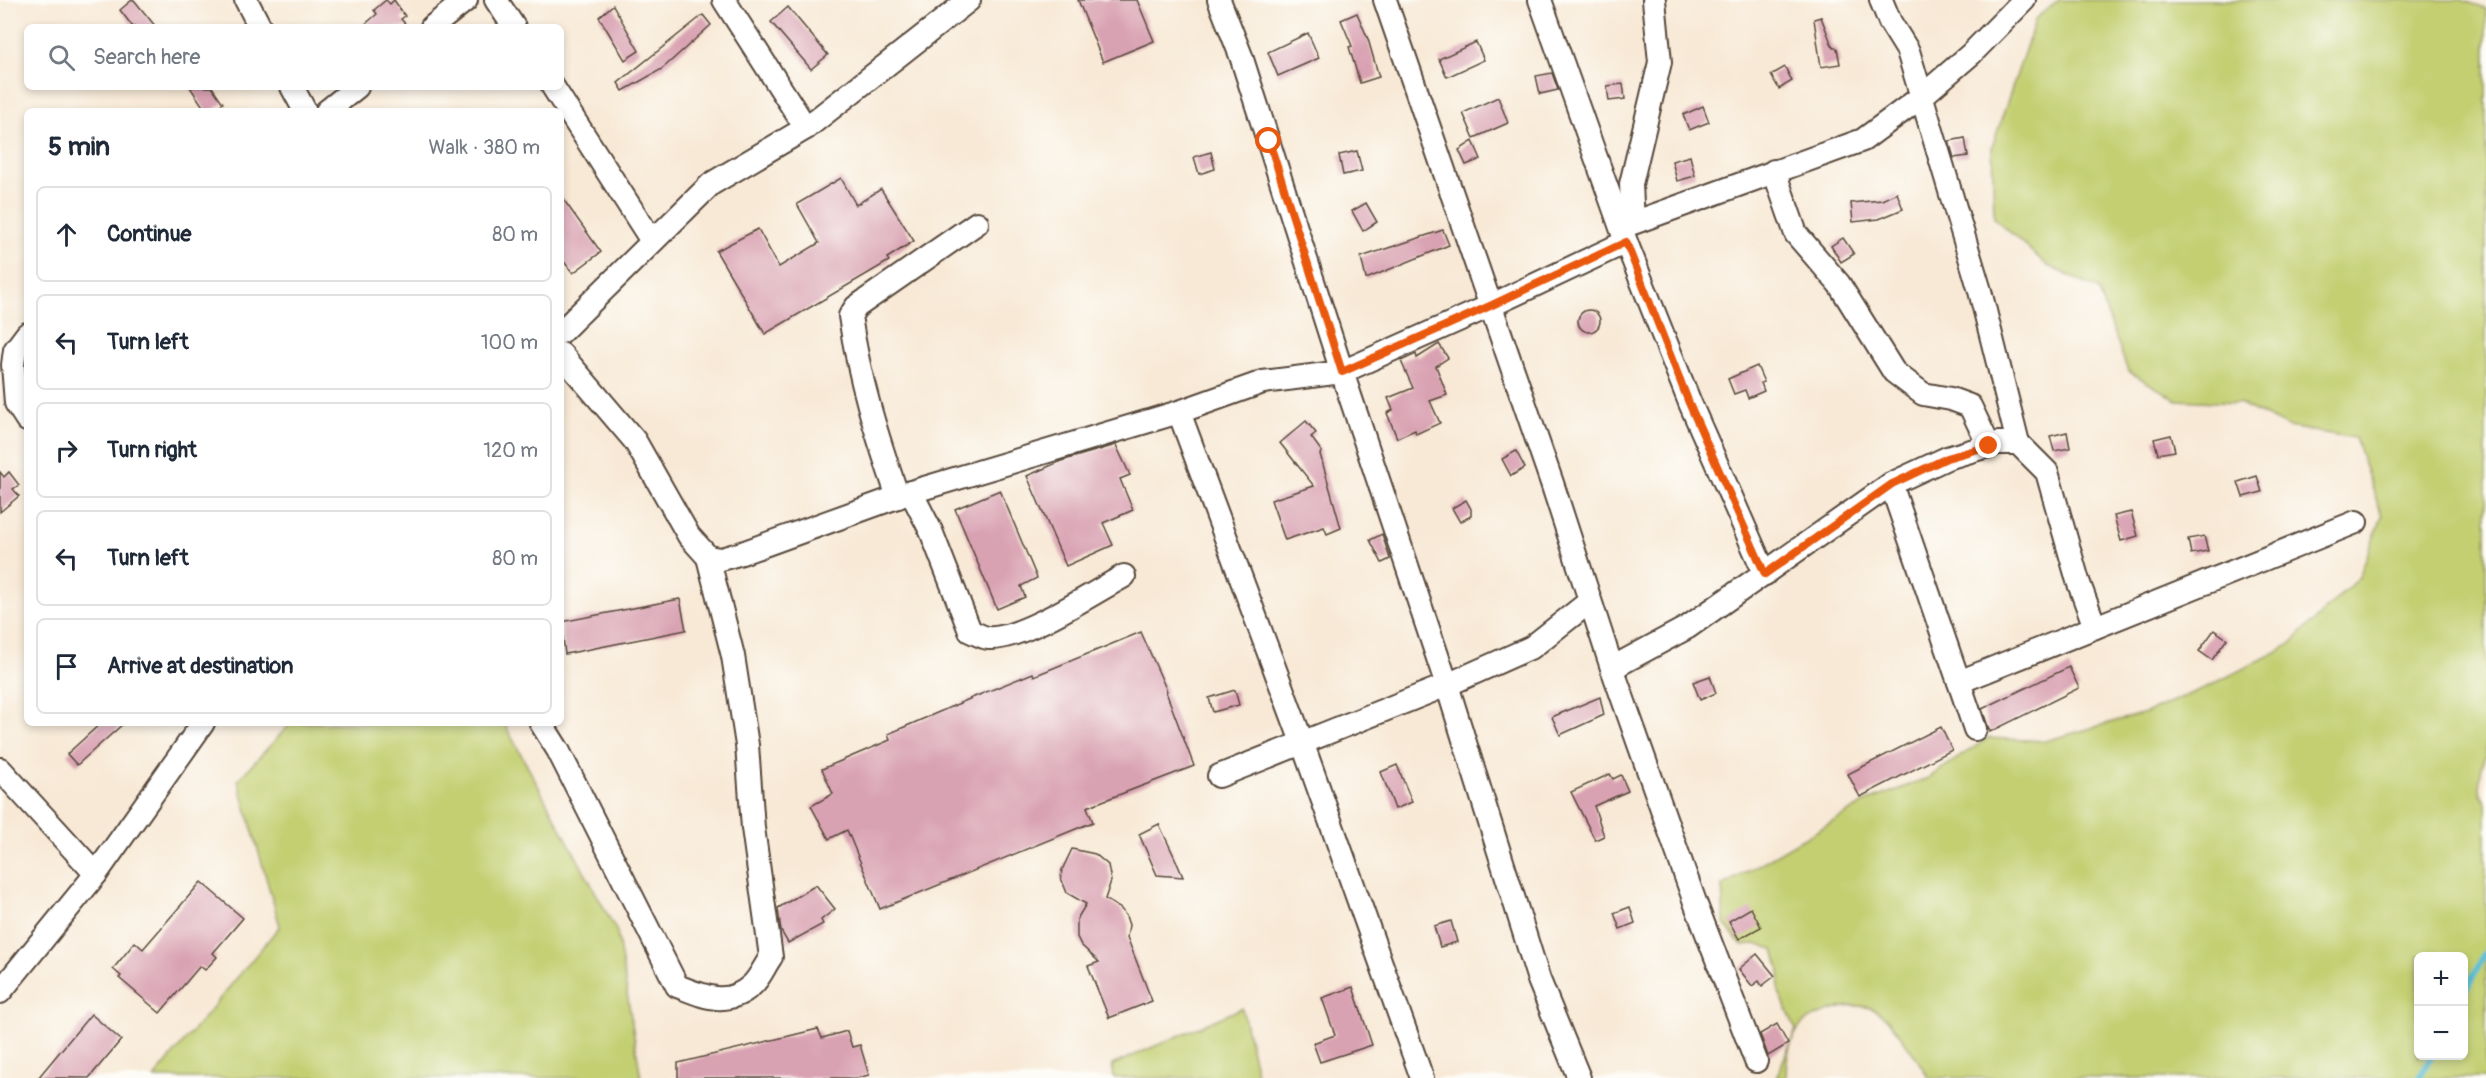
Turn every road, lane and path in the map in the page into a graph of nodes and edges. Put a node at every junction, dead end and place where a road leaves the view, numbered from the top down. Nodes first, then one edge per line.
1 (246, 0) edge
2 (466, 0) edge
3 (496, 0) edge
4 (724, 0) edge
5 (969, 0) edge
6 (1219, 0) edge
7 (1385, 0) edge
8 (1540, 0) edge
9 (1654, 0) edge
10 (1881, 0) edge
11 (2024, 0) edge
12 (258, 24) edge
13 (436, 24) edge
14 (512, 24) edge
15 (294, 90) edge
16 (353, 90) edge
17 (555, 90) edge
18 (1921, 97) junction
19 (303, 108) edge
20 (331, 108) edge
21 (806, 128) junction
22 (1774, 171) junction
23 (977, 223) dead end
24 (652, 241) junction
25 (1626, 242) junction
26 (1490, 306) junction
27 (564, 329) edge
28 (14, 350) edge
29 (564, 358) edge
30 (1342, 372) junction
31 (1179, 412) junction
32 (24, 415) edge
33 (2018, 443) junction
34 (1989, 446) junction
35 (1892, 484) junction
36 (905, 494) junction
37 (2356, 522) dead end
38 (708, 557) junction
39 (1765, 574) junction
40 (1124, 576) dead end
41 (1589, 602) junction
42 (2095, 627) junction
43 (1612, 668) junction
44 (1959, 682) junction
45 (1447, 685) junction
46 (201, 726) edge
47 (544, 726) edge
48 (1975, 729) dead end
49 (1302, 742) junction
50 (0, 769) edge
51 (1219, 776) dead end
52 (96, 874) junction
53 (0, 992) edge
54 (1756, 1061) dead end
55 (1422, 1078) edge
56 (1579, 1078) edge

1 - 12 street
2 - 13 street
3 - 14 street
4 - 21 street
5 - 21 street
6 - 30 street
7 - 26 street
8 - 25 street
9 - 22 street
10 - 18 street
11 - 18 street
15 - 19 street
16 - 20 street
17 - 24 street
18 - 22 street
18 - 33 street
21 - 24 street
22 - 34 street
23 - 36 street
24 - 27 street
25 - 26 street
25 - 39 street
26 - 30 street
26 - 41 street
28 - 32 street
29 - 38 street
30 - 31 street
30 - 45 street
31 - 36 street
31 - 49 street
33 - 34 street
33 - 42 street
34 - 35 street
35 - 39 street
35 - 44 street
36 - 38 street
36 - 40 street
37 - 42 street
38 - 47 street
39 - 43 street
41 - 43 street
41 - 45 street
42 - 44 street
43 - 54 street
44 - 48 street
45 - 49 street
45 - 56 street
46 - 52 street
49 - 51 street
49 - 55 street
50 - 52 street
52 - 53 street

